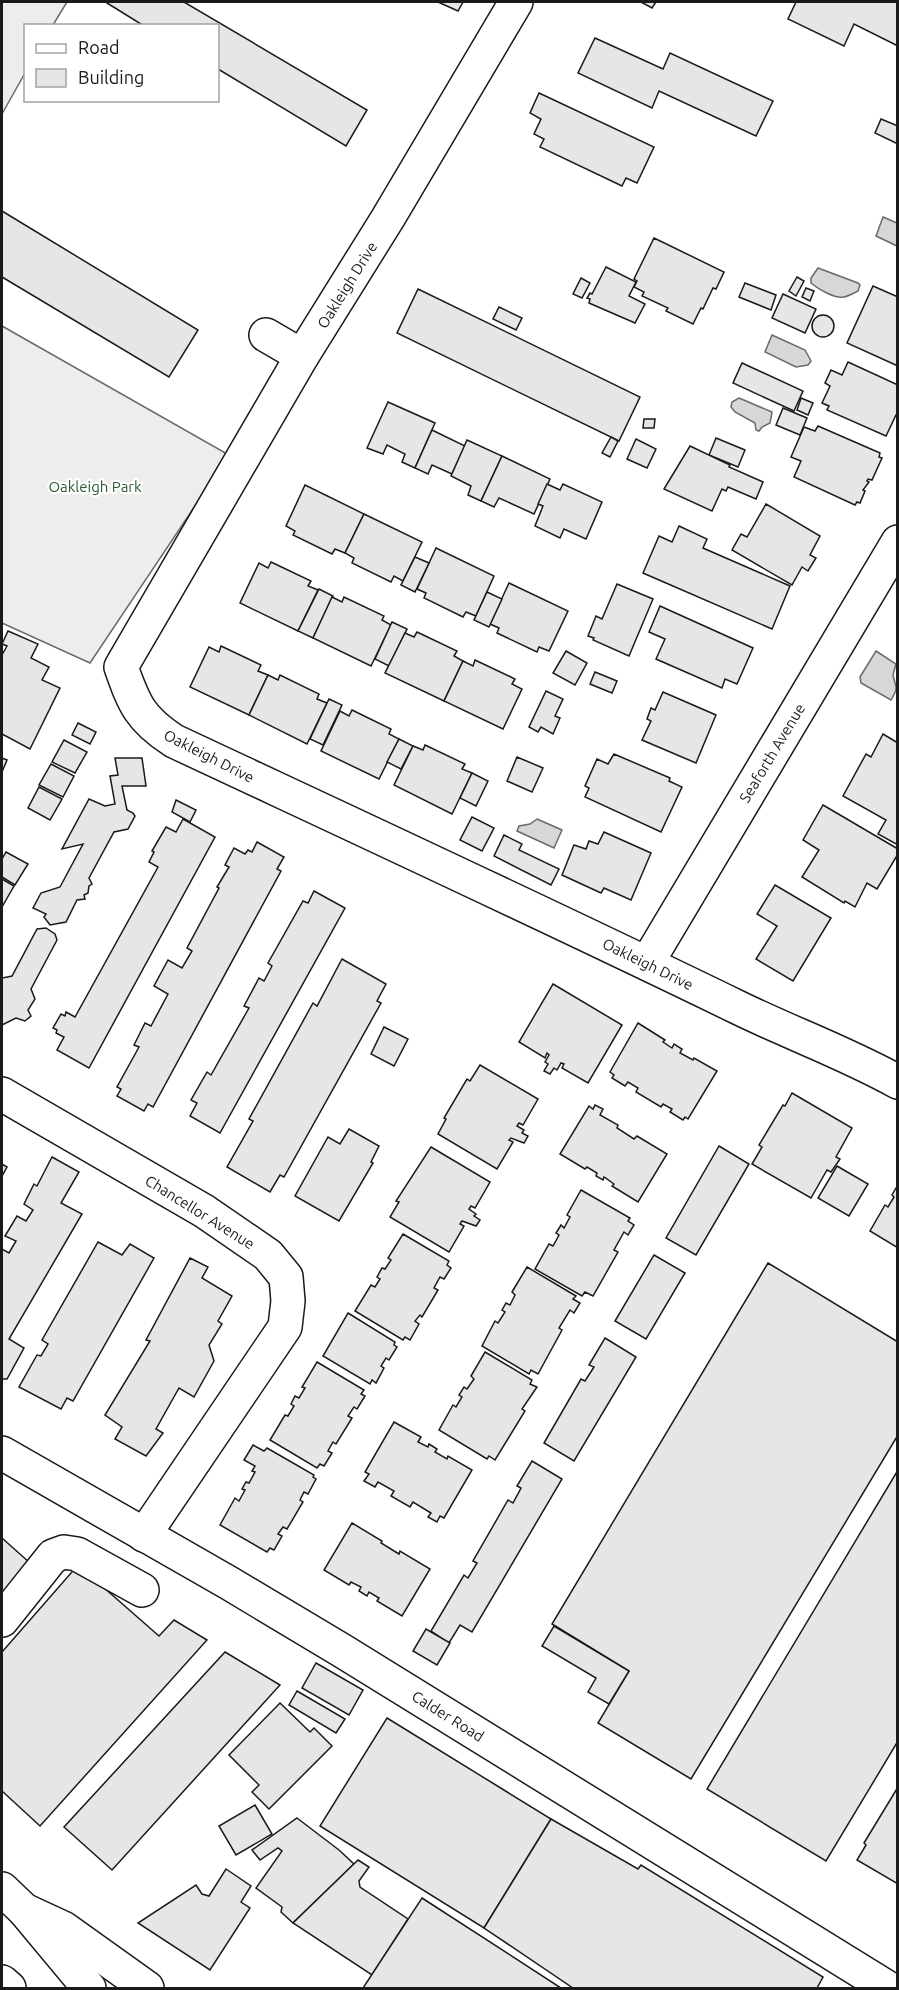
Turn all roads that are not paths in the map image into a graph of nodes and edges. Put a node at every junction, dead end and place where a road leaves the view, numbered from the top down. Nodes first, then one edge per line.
1 (516, 2) edge
2 (266, 335) dead end
3 (302, 356) junction
4 (897, 542) edge
5 (647, 963) junction
6 (897, 1082) edge
7 (2, 1094) edge
8 (2, 1453) edge
9 (144, 1535) junction
10 (142, 1590) dead end
11 (2, 1620) edge
12 (13, 1899) edge
13 (2, 1982) edge
14 (9, 1989) edge
15 (89, 1989) edge
16 (147, 1989) edge
17 (888, 1989) edge

1 - 3 street, Oakleigh Drive
2 - 3 street
3 - 5 street, Oakleigh Drive
4 - 5 street, Seaforth Avenue
5 - 6 street, Oakleigh Drive
7 - 9 street, Chancellor Avenue
8 - 9 street, Calder Road
9 - 17 street, Calder Road
10 - 11 street
12 - 15 street
12 - 16 street
13 - 14 street

